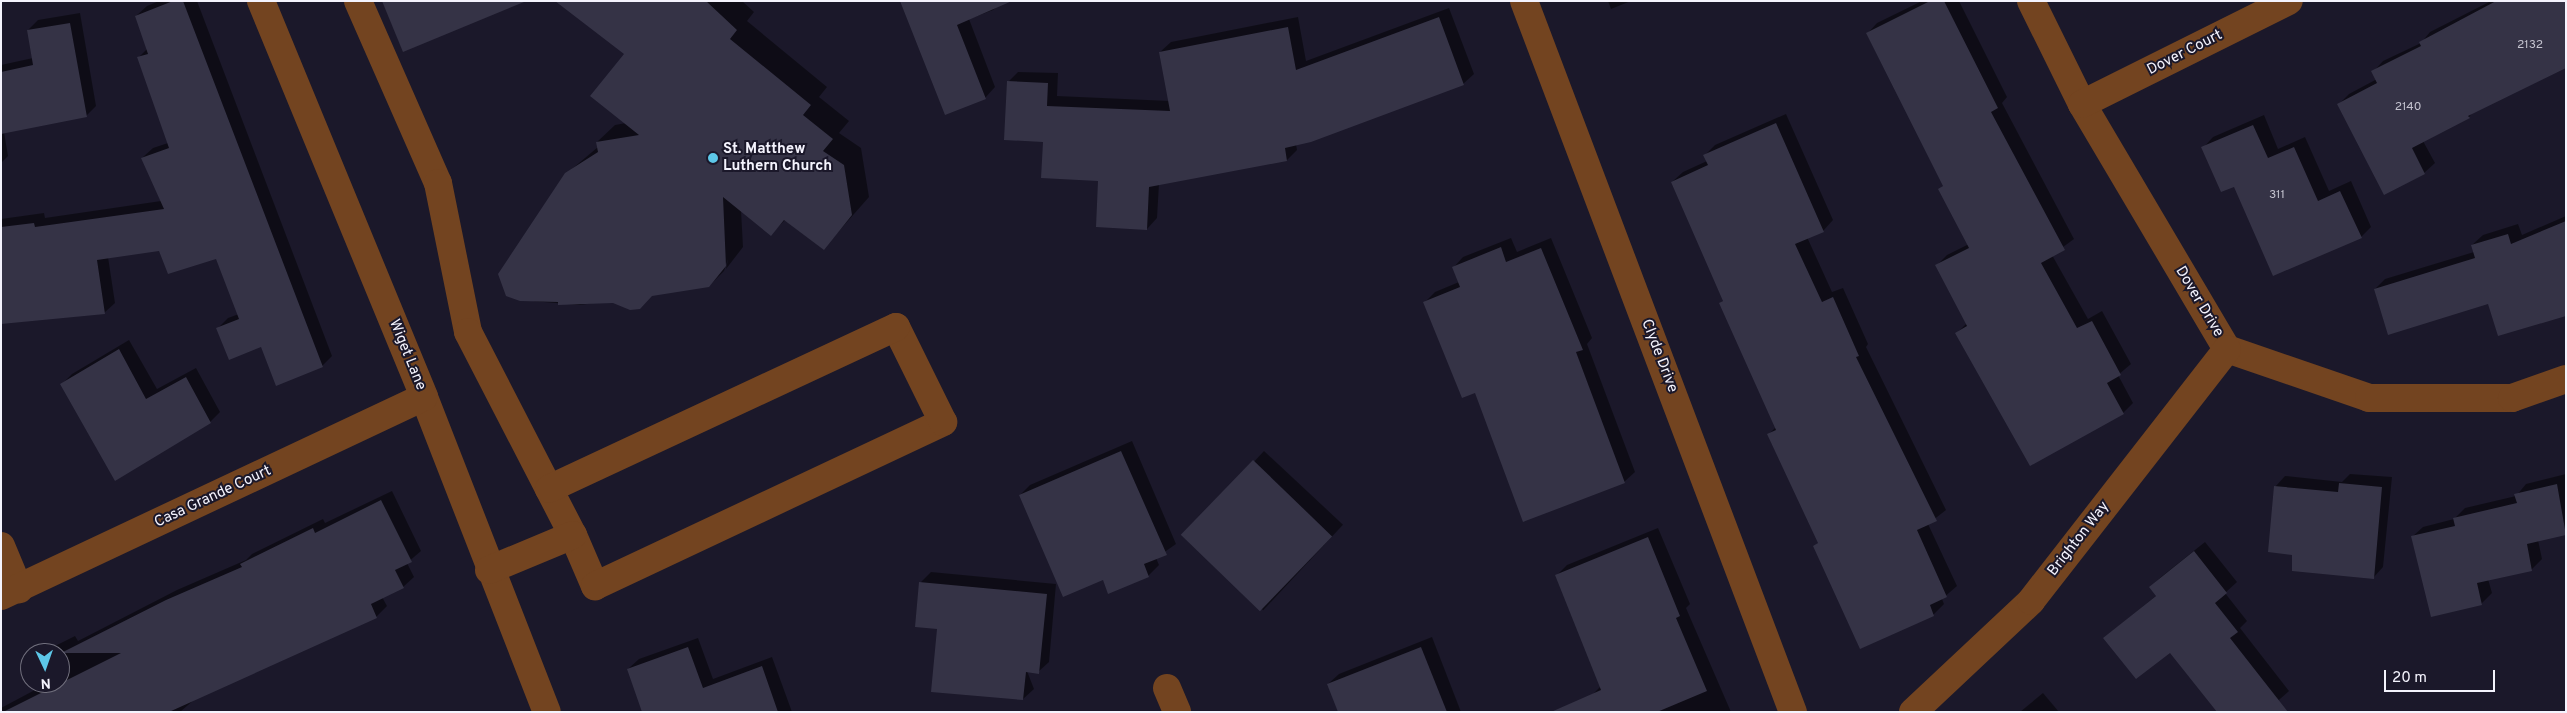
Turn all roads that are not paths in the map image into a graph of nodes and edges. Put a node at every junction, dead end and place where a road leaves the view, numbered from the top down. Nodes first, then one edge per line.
1 (261, 1) edge
2 (358, 1) edge
3 (1524, 1) edge
4 (2032, 1) edge
5 (2289, 1) edge
6 (2082, 104) junction
7 (2227, 349) junction
8 (2566, 380) edge
9 (424, 397) junction
10 (549, 489) junction
11 (573, 535) junction
12 (1, 546) edge
13 (489, 570) junction
14 (10, 592) edge
15 (547, 712) edge
16 (1794, 712) edge
17 (1913, 712) edge

1 - 9 street, Wiget Lane
2 - 10 street
3 - 16 street, Clyde Drive
4 - 6 street, Dover Drive
5 - 6 street, Dover Court
6 - 7 street, Dover Drive
7 - 8 street, Dover Drive
7 - 17 street, Brighton Way
9 - 13 street, Wiget Lane
9 - 14 street, Casa Grande Court
10 - 11 street
10 - 11 street
11 - 13 street
12 - 14 street
13 - 15 street, Wiget Lane

